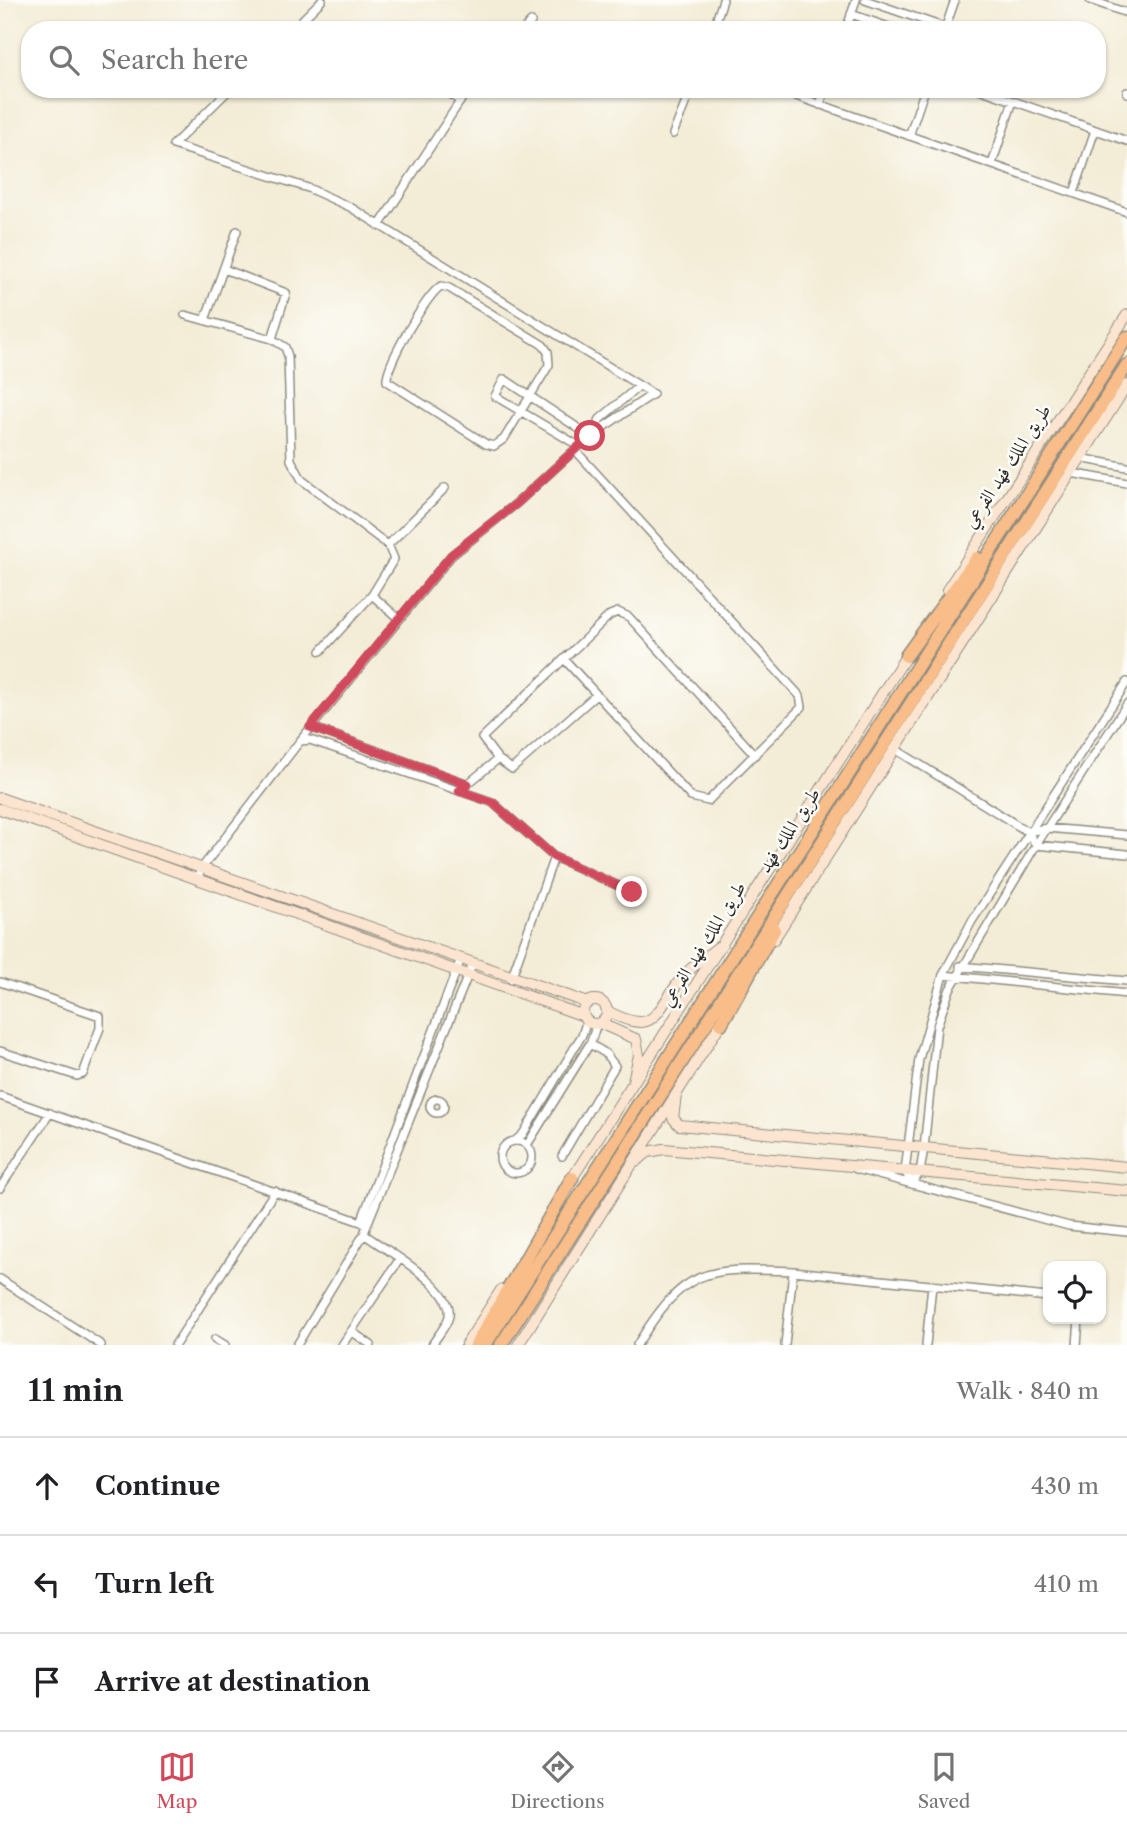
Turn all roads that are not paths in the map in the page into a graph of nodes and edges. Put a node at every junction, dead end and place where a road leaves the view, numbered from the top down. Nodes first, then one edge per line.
1 (322, 0) edge
2 (723, 0) edge
3 (856, 0) edge
4 (866, 0) edge
5 (955, 0) edge
6 (1090, 0) edge
7 (1127, 13) edge
8 (851, 14) junction
9 (301, 21) edge
10 (716, 21) edge
11 (849, 21) edge
12 (871, 21) edge
13 (923, 21) edge
14 (948, 21) edge
15 (221, 98) edge
16 (456, 98) edge
17 (462, 98) edge
18 (687, 98) edge
19 (801, 98) edge
20 (822, 98) edge
21 (922, 98) edge
22 (1004, 98) edge
23 (1013, 101) junction
24 (460, 102) junction
25 (820, 105) junction
26 (1095, 130) junction
27 (673, 134) dead end
28 (909, 136) junction
29 (1127, 141) edge
30 (992, 164) junction
31 (1074, 193) junction
32 (1127, 212) edge
33 (379, 226) junction
34 (237, 231) dead end
35 (225, 269) junction
36 (185, 315) dead end
37 (1127, 315) edge
38 (205, 320) junction
39 (1127, 337) edge
40 (272, 339) junction
41 (1127, 365) edge
42 (1127, 385) edge
43 (639, 386) junction
44 (530, 396) junction
45 (521, 411) junction
46 (590, 436) junction
47 (577, 448) junction
48 (1080, 458) junction
49 (1047, 461) junction
50 (1127, 467) edge
51 (1071, 473) junction
52 (1127, 483) edge
53 (445, 488) dead end
54 (388, 545) junction
55 (372, 595) junction
56 (399, 619) junction
57 (321, 651) dead end
58 (906, 656) junction
59 (564, 659) junction
60 (1127, 682) edge
61 (596, 695) junction
62 (1127, 704) edge
63 (310, 727) junction
64 (300, 740) junction
65 (895, 748) junction
66 (755, 755) junction
67 (498, 759) junction
68 (468, 784) junction
69 (857, 785) junction
70 (459, 791) junction
71 (0, 798) edge
72 (0, 809) edge
73 (1047, 828) junction
74 (1028, 832) junction
75 (1127, 835) edge
76 (1036, 845) junction
77 (1127, 854) edge
78 (554, 857) junction
79 (201, 869) junction
80 (197, 880) junction
81 (632, 892) dead end
82 (727, 939) junction
83 (460, 961) junction
84 (472, 964) junction
85 (947, 965) junction
86 (962, 966) junction
87 (457, 971) junction
88 (468, 975) junction
89 (943, 975) junction
90 (955, 977) junction
91 (511, 979) junction
92 (1127, 981) edge
93 (0, 982) edge
94 (1127, 994) edge
95 (588, 1003) junction
96 (607, 1011) junction
97 (592, 1021) junction
98 (721, 1024) junction
99 (589, 1045) junction
100 (0, 1051) edge
101 (567, 1061) junction
102 (576, 1066) junction
103 (677, 1090) junction
104 (630, 1091) junction
105 (414, 1094) junction
106 (0, 1096) edge
107 (542, 1102) junction
108 (433, 1103) dead end
109 (550, 1107) junction
110 (50, 1113) junction
111 (515, 1141) junction
112 (527, 1145) junction
113 (907, 1146) junction
114 (924, 1148) junction
115 (562, 1156) dead end
116 (630, 1166) junction
117 (852, 1167) junction
118 (1127, 1167) edge
119 (905, 1171) junction
120 (920, 1171) junction
121 (572, 1178) junction
122 (912, 1184) junction
123 (0, 1188) edge
124 (275, 1191) junction
125 (1127, 1192) edge
126 (364, 1224) junction
127 (1127, 1232) edge
128 (363, 1234) junction
129 (399, 1260) junction
130 (793, 1271) junction
131 (0, 1279) edge
132 (932, 1285) junction
133 (1043, 1296) edge
134 (1079, 1324) edge
135 (351, 1331) junction
136 (215, 1339) dead end
137 (100, 1345) edge
138 (175, 1345) edge
139 (225, 1345) edge
140 (297, 1345) edge
141 (342, 1345) edge
142 (371, 1345) edge
143 (432, 1345) edge
144 (466, 1345) edge
145 (477, 1345) edge
146 (485, 1345) edge
147 (500, 1345) edge
148 (518, 1345) edge
149 (637, 1345) edge
150 (785, 1345) edge
151 (926, 1345) edge
152 (1077, 1345) edge

1 - 9 street
2 - 10 street
3 - 8 street
4 - 13 street
5 - 14 street
6 - 7 street
8 - 11 street
8 - 12 street
15 - 33 street
16 - 24 street
17 - 24 street
18 - 27 street
19 - 25 street
20 - 25 street
21 - 28 street
22 - 23 street
23 - 26 street
23 - 30 street
24 - 33 street
25 - 28 street
26 - 29 street
26 - 31 street
28 - 30 street
30 - 31 street
31 - 32 street
33 - 43 street
34 - 35 street
35 - 38 street
35 - 40 street
36 - 38 street
37 - 58 main road, طريق الملك فهد الفرعي
38 - 40 street
39 - 49 highway, طريق الملك فهد
40 - 54 street
41 - 69 highway, طريق الملك فهد
42 - 48 main road
43 - 46 street
43 - 46 street
44 - 45 street
44 - 45 street
44 - 45 street
44 - 46 street
45 - 47 street
46 - 47 street
47 - 56 street
47 - 66 street
48 - 50 street
48 - 51 main road
49 - 58 highway
49 - 146 highway, طريق الملك فهد
51 - 52 street
51 - 65 main road
53 - 54 street
54 - 55 street
55 - 56 street
55 - 57 street
56 - 63 street
58 - 82 main road, طريق الملك فهد الفرعي
59 - 61 street
59 - 66 street
59 - 67 street
60 - 74 street
61 - 66 street
61 - 67 street
62 - 73 street
63 - 64 street
63 - 68 street
64 - 70 street
64 - 79 street
65 - 74 street
65 - 98 main road
67 - 68 street
68 - 70 street
69 - 98 highway
69 - 147 highway, طريق الملك فهد
70 - 78 street
71 - 79 main road
72 - 80 main road
73 - 74 street
73 - 75 street
73 - 76 street
74 - 76 street
74 - 85 street
76 - 77 street
76 - 86 street
78 - 81 street
78 - 91 street
79 - 80 street
79 - 83 main road
80 - 87 main road
82 - 96 main road
82 - 104 main road, طريق الملك فهد الفرعي
83 - 84 main road
83 - 87 street
84 - 88 street
84 - 91 main road
85 - 86 street
85 - 89 street
86 - 90 street
86 - 92 street
87 - 88 main road
87 - 105 street
88 - 97 main road
88 - 105 street
89 - 90 street
89 - 113 street
90 - 94 street
90 - 114 street
91 - 95 main road
93 - 100 street
95 - 96 main road
95 - 97 main road
96 - 97 main road
97 - 99 street
97 - 101 street
97 - 104 main road
98 - 103 main road
99 - 102 street
99 - 115 street
101 - 102 street
101 - 107 street
102 - 109 street
103 - 113 main road
103 - 116 main road
104 - 121 main road, طريق الملك فهد الفرعي
105 - 108 street
105 - 126 street
106 - 110 street
107 - 109 street
107 - 111 street
109 - 112 street
110 - 123 street
110 - 124 street
111 - 112 street
111 - 112 street
113 - 114 main road
113 - 119 street
114 - 118 main road
114 - 120 street
116 - 117 main road
116 - 148 main road
117 - 119 main road
117 - 122 street
119 - 120 main road
119 - 122 street
120 - 122 street
120 - 125 main road
121 - 144 main road, طريق الملك فهد الفرعي
121 - 145 highway
122 - 127 street
124 - 126 street
124 - 138 street
126 - 128 street
128 - 129 street
128 - 140 street
129 - 135 street
129 - 143 street
130 - 132 street
130 - 149 street
130 - 150 street
131 - 137 street
132 - 133 street
132 - 151 street
134 - 152 street
135 - 141 street
135 - 142 street
136 - 139 street

